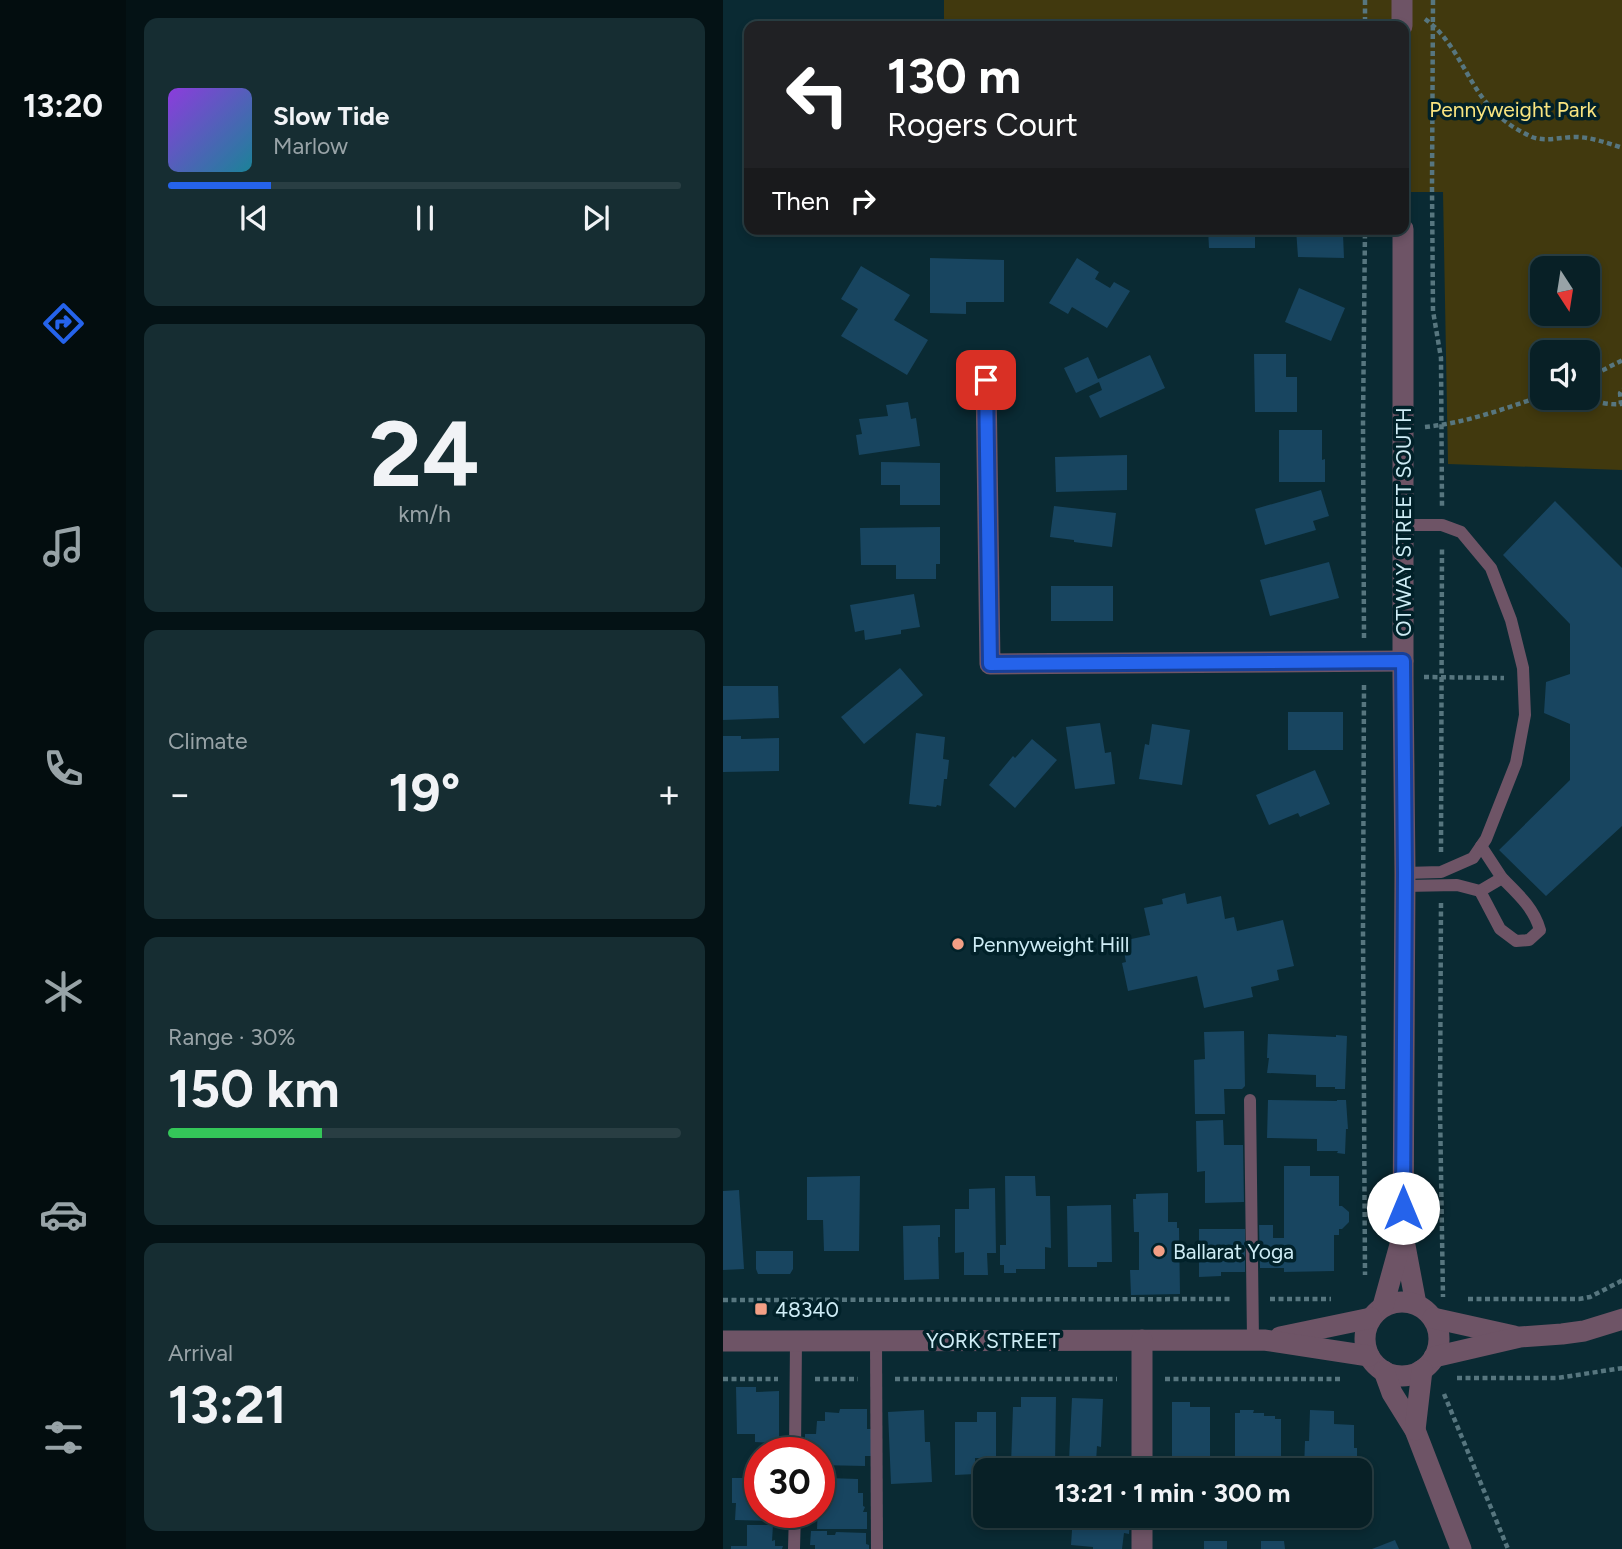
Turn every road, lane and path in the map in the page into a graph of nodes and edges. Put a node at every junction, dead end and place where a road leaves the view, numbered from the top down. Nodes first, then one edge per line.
1 (1365, 0) edge
2 (1402, 0) edge
3 (1433, 0) edge
4 (1411, 20) edge
5 (1365, 21) edge
6 (1433, 25) junction
7 (1622, 148) edge
8 (1365, 235) edge
9 (1403, 235) edge
10 (1622, 360) edge
11 (1600, 371) edge
12 (986, 380) dead end
13 (1622, 389) edge
14 (1530, 400) edge
15 (1600, 402) edge
16 (1622, 404) edge
17 (1442, 425) junction
18 (1404, 525) junction
19 (1442, 525) junction
20 (1365, 663) junction
21 (1403, 669) junction
22 (1441, 677) junction
23 (1504, 678) dead end
24 (1481, 846) junction
25 (1502, 878) junction
26 (1404, 879) junction
27 (1441, 879) junction
28 (1480, 891) junction
29 (1250, 1100) dead end
30 (1403, 1235) junction
31 (1622, 1280) edge
32 (1365, 1287) dead end
33 (1252, 1299) junction
34 (1337, 1299) dead end
35 (1462, 1299) dead end
36 (723, 1300) edge
37 (1450, 1300) dead end
38 (1416, 1304) junction
39 (1377, 1312) junction
40 (1433, 1318) junction
41 (1622, 1319) edge
42 (1520, 1337) junction
43 (1258, 1339) junction
44 (723, 1340) edge
45 (796, 1340) junction
46 (876, 1340) junction
47 (1142, 1340) junction
48 (1376, 1364) junction
49 (1622, 1368) edge
50 (1425, 1372) junction
51 (1452, 1378) dead end
52 (796, 1379) junction
53 (876, 1379) junction
54 (1141, 1379) junction
55 (1352, 1379) dead end
56 (723, 1380) edge
57 (1415, 1430) junction
58 (795, 1437) edge
59 (1142, 1458) edge
60 (795, 1528) edge
61 (1142, 1528) edge
62 (794, 1549) edge
63 (877, 1549) edge
64 (1142, 1549) edge
65 (1461, 1549) edge
66 (1508, 1549) edge

1 - 5 path
2 - 4 street
3 - 6 path
4 - 6 path
6 - 7 path
6 - 17 path
8 - 20 path
9 - 18 street, OTWAY STREET SOUTH
10 - 11 path
12 - 20 street
13 - 16 path
14 - 17 path
15 - 16 path
17 - 19 path
18 - 19 lane
18 - 21 street, OTWAY STREET SOUTH
19 - 22 path
19 - 24 lane
20 - 21 street
20 - 32 path
21 - 22 path
21 - 26 street, OTWAY STREET SOUTH
22 - 23 path
22 - 27 path
24 - 25 lane
24 - 27 lane
25 - 28 lane
25 - 28 lane
26 - 27 lane
26 - 30 street, OTWAY STREET SOUTH
27 - 28 lane
27 - 37 path
29 - 33 lane
30 - 38 street, OTWAY STREET SOUTH
30 - 39 street, OTWAY STREET SOUTH
31 - 35 path
33 - 34 path
33 - 36 path
33 - 43 lane
38 - 39 street
38 - 40 street
39 - 43 street, YORK STREET
39 - 48 street
40 - 42 street
40 - 50 street
41 - 42 street
42 - 50 street
43 - 47 street, YORK STREET
43 - 48 street, YORK STREET
44 - 45 street, YORK STREET
45 - 46 street, YORK STREET
45 - 52 lane
46 - 47 street, YORK STREET
46 - 53 lane
47 - 54 street
48 - 50 street
48 - 57 street
49 - 51 path
50 - 57 street
50 - 66 path
52 - 53 path
52 - 56 path
52 - 58 lane
53 - 54 path
53 - 63 lane
54 - 55 path
54 - 59 street
57 - 65 street
60 - 62 lane
61 - 64 street

